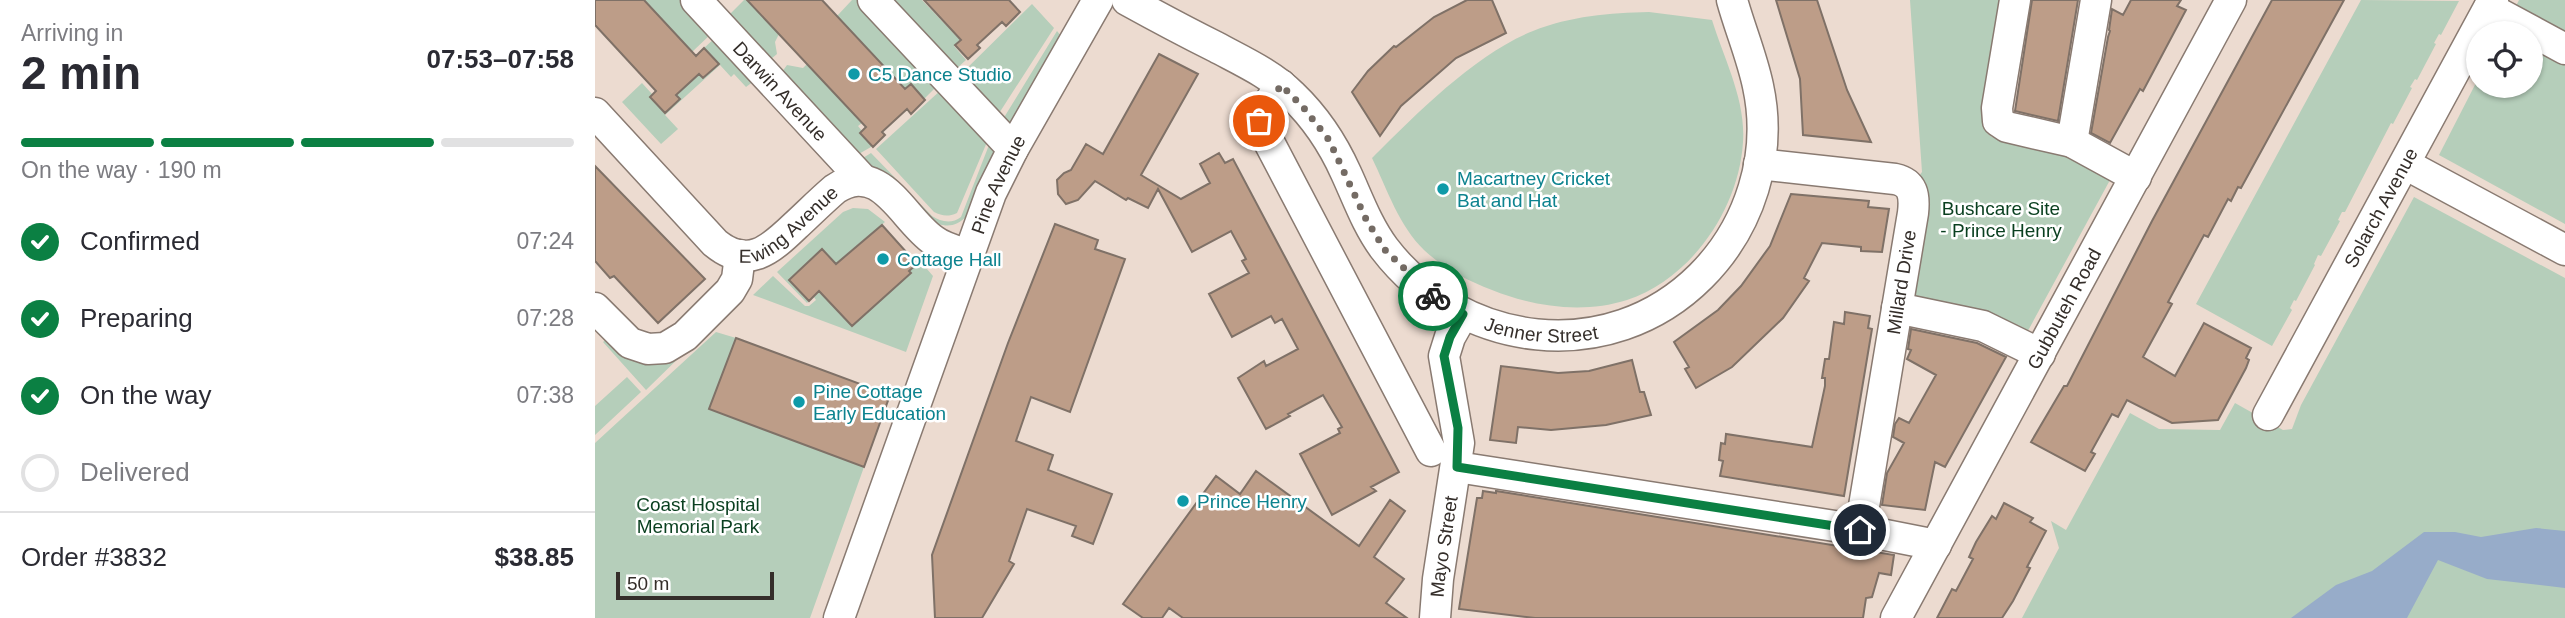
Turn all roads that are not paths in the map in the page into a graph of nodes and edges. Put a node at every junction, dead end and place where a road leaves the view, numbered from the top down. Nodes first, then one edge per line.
1 (696, 0) edge
2 (873, 0) edge
3 (1098, 0) edge
4 (1127, 0) edge
5 (1732, 0) edge
6 (2015, 0) edge
7 (2096, 0) edge
8 (2231, 0) edge
9 (2491, 4) edge
10 (2565, 49) edge
11 (1281, 85) junction
12 (595, 113) edge
13 (2072, 142) junction
14 (1013, 149) junction
15 (1759, 164) junction
16 (2405, 164) junction
17 (2136, 177) junction
18 (865, 181) junction
19 (2565, 250) edge
20 (740, 255) junction
21 (969, 255) junction
22 (595, 308) edge
23 (1897, 308) junction
24 (1463, 314) junction
25 (2040, 354) junction
26 (2268, 415) dead end
27 (1431, 451) dead end
28 (1457, 467) junction
29 (1860, 530) junction
30 (1936, 545) junction
31 (840, 617) edge
32 (1435, 618) edge
33 (1896, 618) edge

1 - 18 street, Darwin Avenue
2 - 14 street
3 - 14 street, Pine Avenue
4 - 11 street, Jenner Street
5 - 15 street, Jenner Street
6 - 13 street
7 - 13 street
8 - 17 street, Gubbuteh Road
9 - 10 street
9 - 16 street, Solarch Avenue
11 - 24 street, Jenner Street
11 - 27 street
12 - 20 street, Ewing Avenue
13 - 17 street
14 - 21 street, Pine Avenue
15 - 23 street, Millard Drive
15 - 24 street, Jenner Street
16 - 19 street
16 - 26 street, Solarch Avenue
17 - 25 street, Gubbuteh Road
18 - 20 street, Ewing Avenue
18 - 21 street, Ewing Avenue
20 - 22 street
21 - 31 street, Pine Avenue
23 - 25 street
23 - 29 street, Millard Drive
24 - 28 street, Mayo Street
25 - 30 street, Gubbuteh Road
28 - 29 street
28 - 32 street, Mayo Street
29 - 30 street
30 - 33 street, Gubbuteh Road

